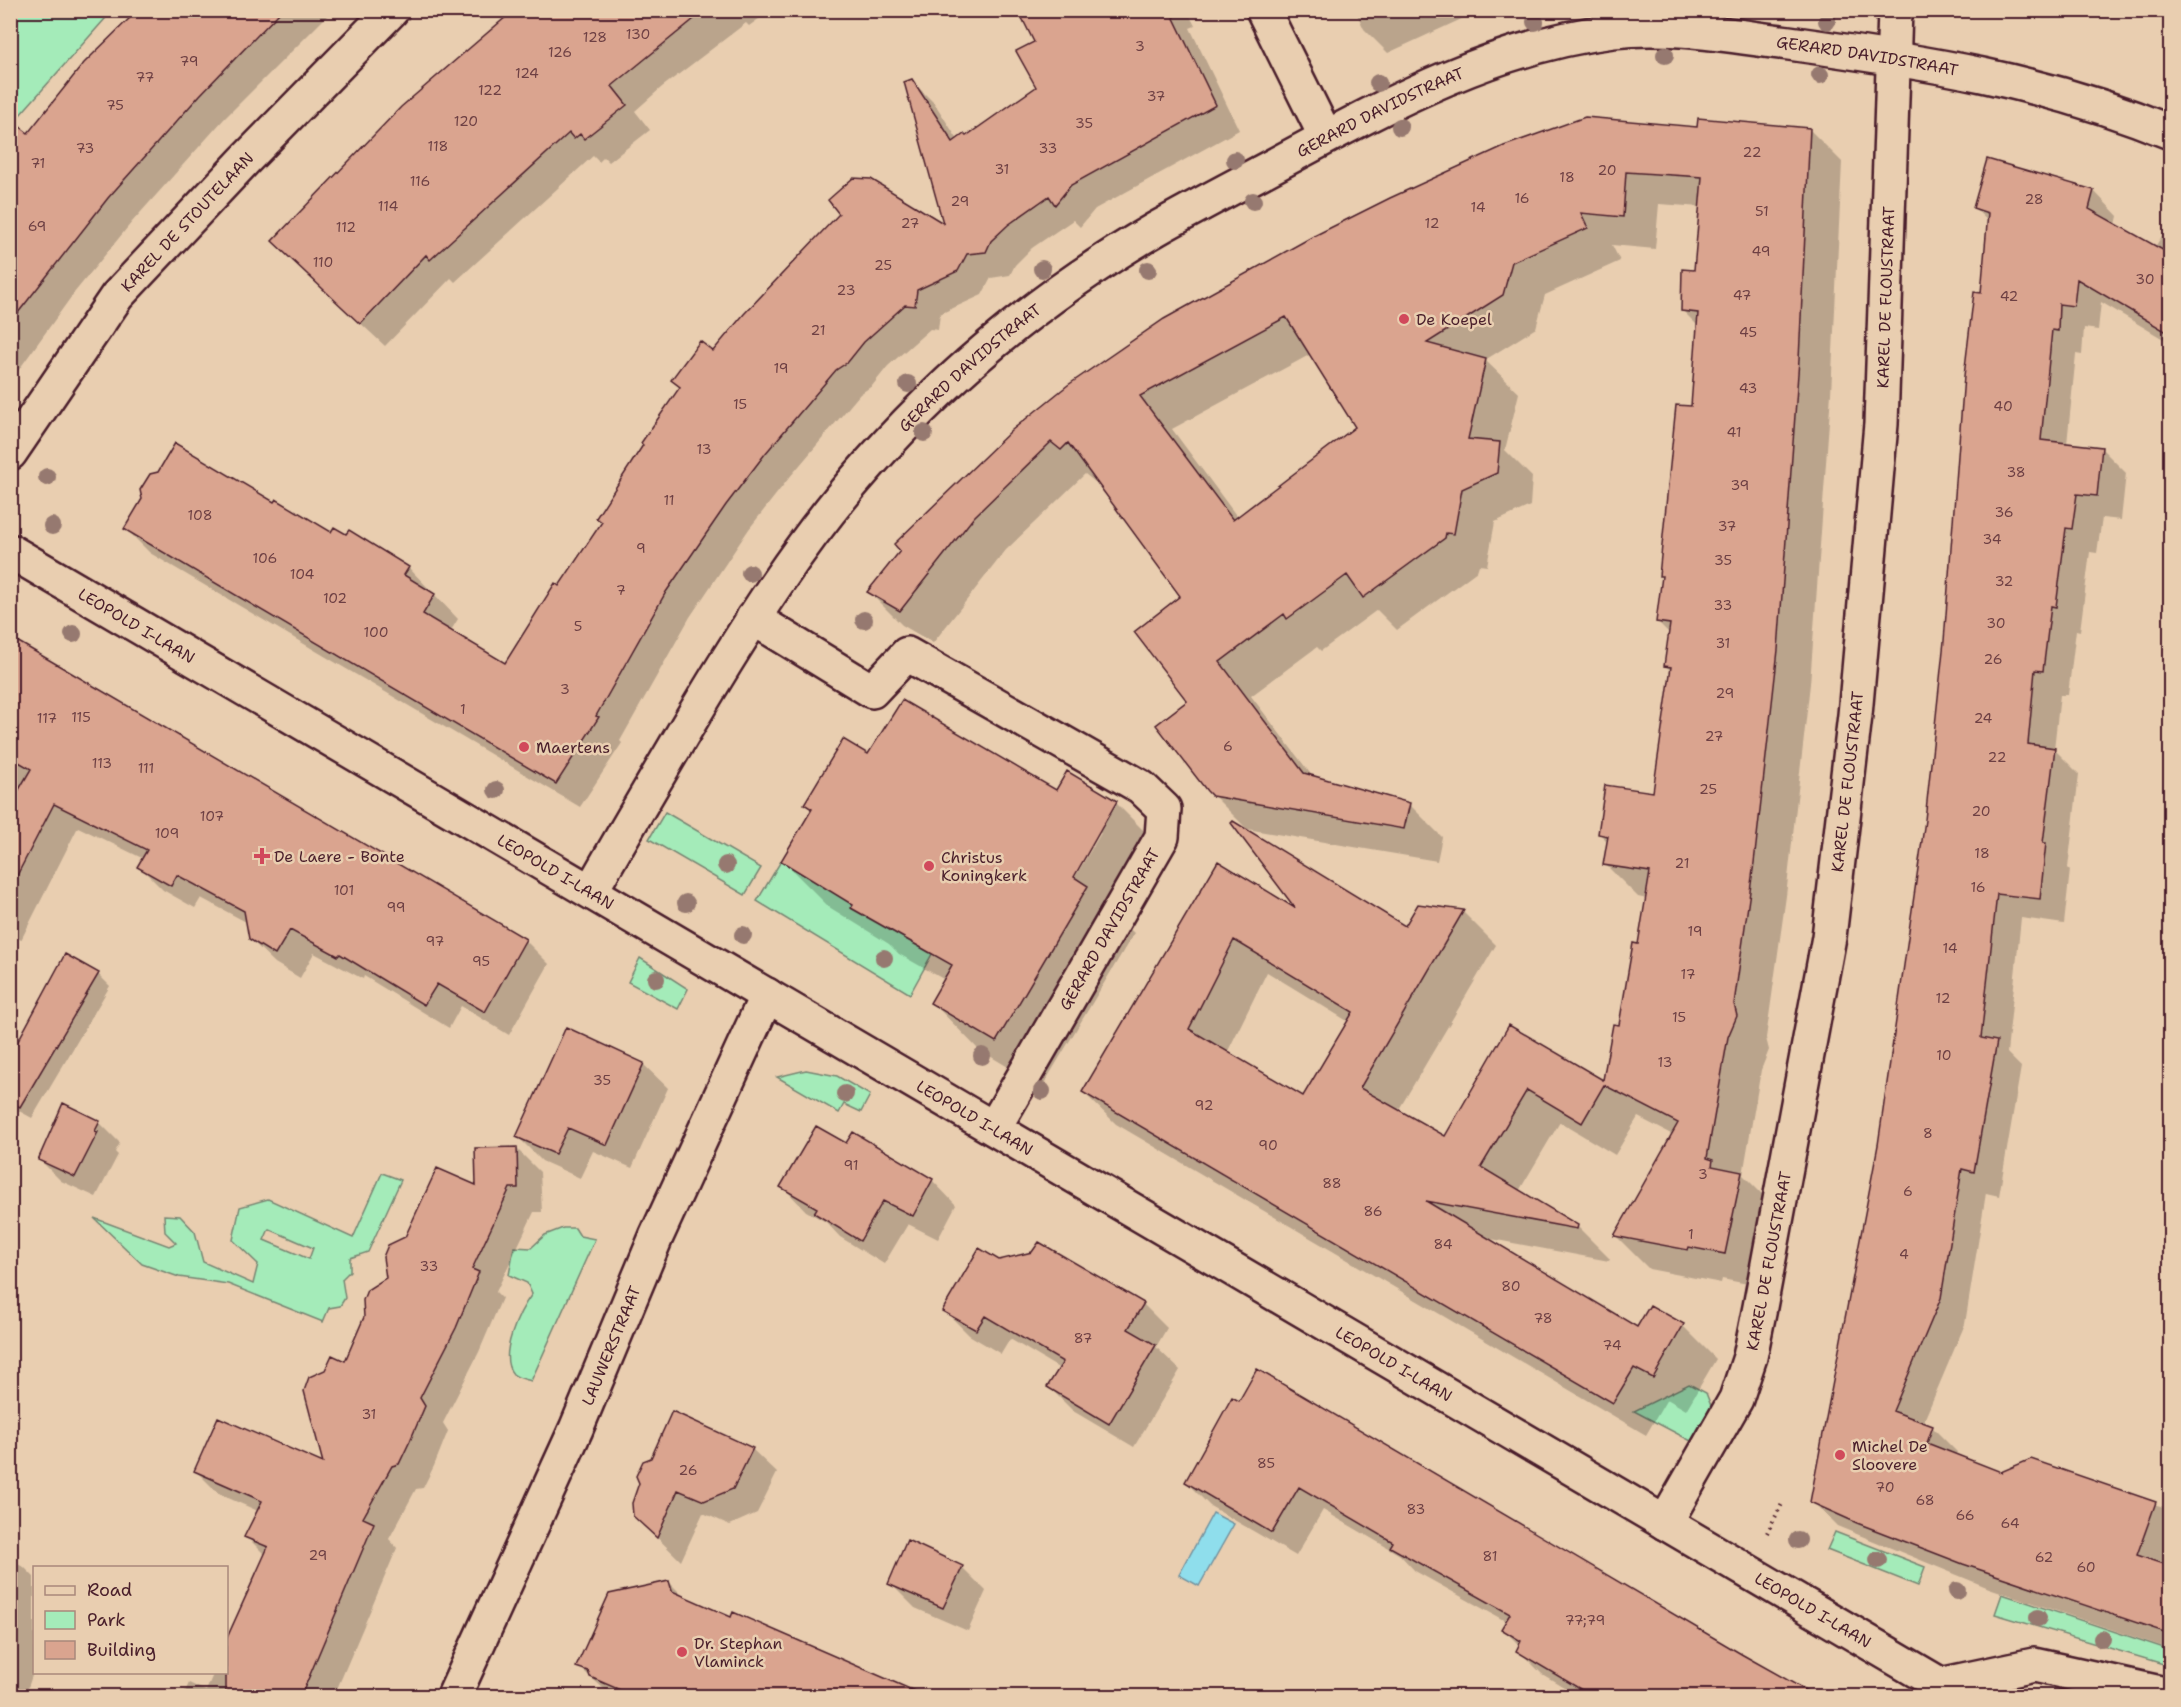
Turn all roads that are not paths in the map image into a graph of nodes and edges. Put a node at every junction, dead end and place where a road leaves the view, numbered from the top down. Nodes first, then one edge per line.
1 (392, 10) edge
2 (1263, 10) edge
3 (1895, 10) edge
4 (1895, 58) junction
5 (2170, 132) edge
6 (1326, 137) junction
7 (10, 453) edge
8 (10, 551) edge
9 (753, 618) junction
10 (591, 891) junction
11 (767, 995) junction
12 (994, 1128) junction
13 (1665, 1523) junction
14 (1950, 1690) edge
15 (2170, 1695) edge
16 (454, 1696) edge

1 - 7 street, KAREL DE STOUTELAAN
2 - 6 street
3 - 4 street, KAREL DE FLOUSTRAAT
4 - 5 street, GERARD DAVIDSTRAAT
4 - 6 street, GERARD DAVIDSTRAAT
4 - 13 street, KAREL DE FLOUSTRAAT
6 - 9 street, GERARD DAVIDSTRAAT
8 - 10 street, LEOPOLD I-LAAN
9 - 10 street, GERARD DAVIDSTRAAT
9 - 12 street, GERARD DAVIDSTRAAT
10 - 11 street, LEOPOLD I-LAAN
11 - 12 street, LEOPOLD I-LAAN
11 - 16 street, LAUWERSTRAAT
12 - 13 street, LEOPOLD I-LAAN
13 - 14 street, LEOPOLD I-LAAN
14 - 15 street, LEOPOLD I-LAAN

